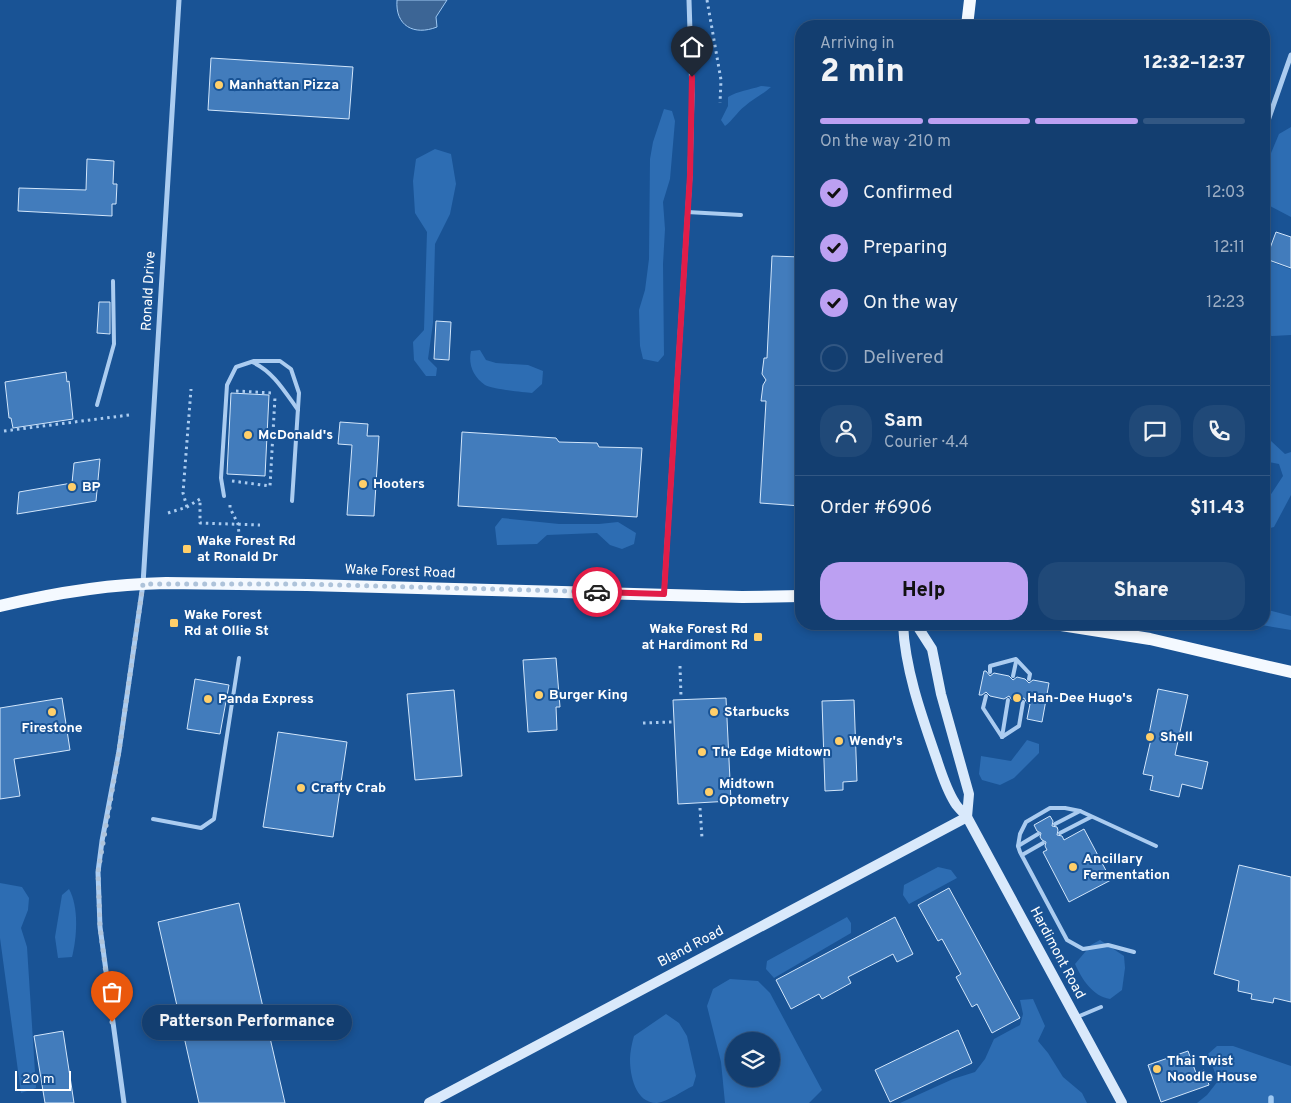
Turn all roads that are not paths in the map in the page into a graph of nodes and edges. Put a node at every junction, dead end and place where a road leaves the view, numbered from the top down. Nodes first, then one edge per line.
1 (179, 0) edge
2 (689, 0) edge
3 (970, 0) edge
4 (968, 20) edge
5 (1291, 55) edge
6 (1270, 115) edge
7 (687, 212) junction
8 (741, 215) dead end
9 (114, 281) dead end
10 (251, 362) junction
11 (96, 405) dead end
12 (298, 410) junction
13 (224, 496) dead end
14 (292, 501) dead end
15 (143, 584) junction
16 (664, 594) junction
17 (795, 596) edge
18 (0, 606) edge
19 (903, 630) edge
20 (920, 630) edge
21 (1109, 630) edge
22 (239, 658) dead end
23 (1016, 662) dead end
24 (990, 672) dead end
25 (1291, 672) edge
26 (1013, 676) dead end
27 (1029, 679) dead end
28 (986, 696) dead end
29 (1008, 700) dead end
30 (1023, 702) dead end
31 (1002, 737) junction
32 (1080, 811) junction
33 (967, 817) junction
34 (1091, 817) junction
35 (153, 819) dead end
36 (1055, 824) dead end
37 (1060, 833) dead end
38 (1038, 834) dead end
39 (1043, 842) dead end
40 (1018, 846) junction
41 (1156, 846) dead end
42 (1022, 855) junction
43 (1134, 952) dead end
44 (1100, 1007) dead end
45 (1076, 1017) junction
46 (124, 1103) edge
47 (429, 1103) edge
48 (1122, 1103) edge

1 - 15 street, Ronald Drive
2 - 7 street
3 - 4 main road
5 - 6 street
7 - 8 lane
7 - 16 street
9 - 11 lane
10 - 12 lane
10 - 12 lane
10 - 13 lane
12 - 14 lane
15 - 16 main road, Wake Forest Road
15 - 18 main road, Wake Forest Road
15 - 46 street, Ronald Drive
16 - 17 main road, Wake Forest Road
19 - 33 street, Hardimont Road
20 - 33 street
21 - 25 main road
22 - 35 lane
23 - 26 lane
24 - 27 lane
28 - 31 lane
29 - 31 lane
30 - 31 lane
32 - 34 lane
32 - 36 lane
32 - 40 lane
33 - 45 street, Hardimont Road
33 - 47 street, Bland Road
34 - 37 lane
34 - 41 lane
38 - 40 lane
39 - 42 lane
40 - 42 lane
42 - 43 lane
44 - 45 lane
45 - 48 street, Hardimont Road

